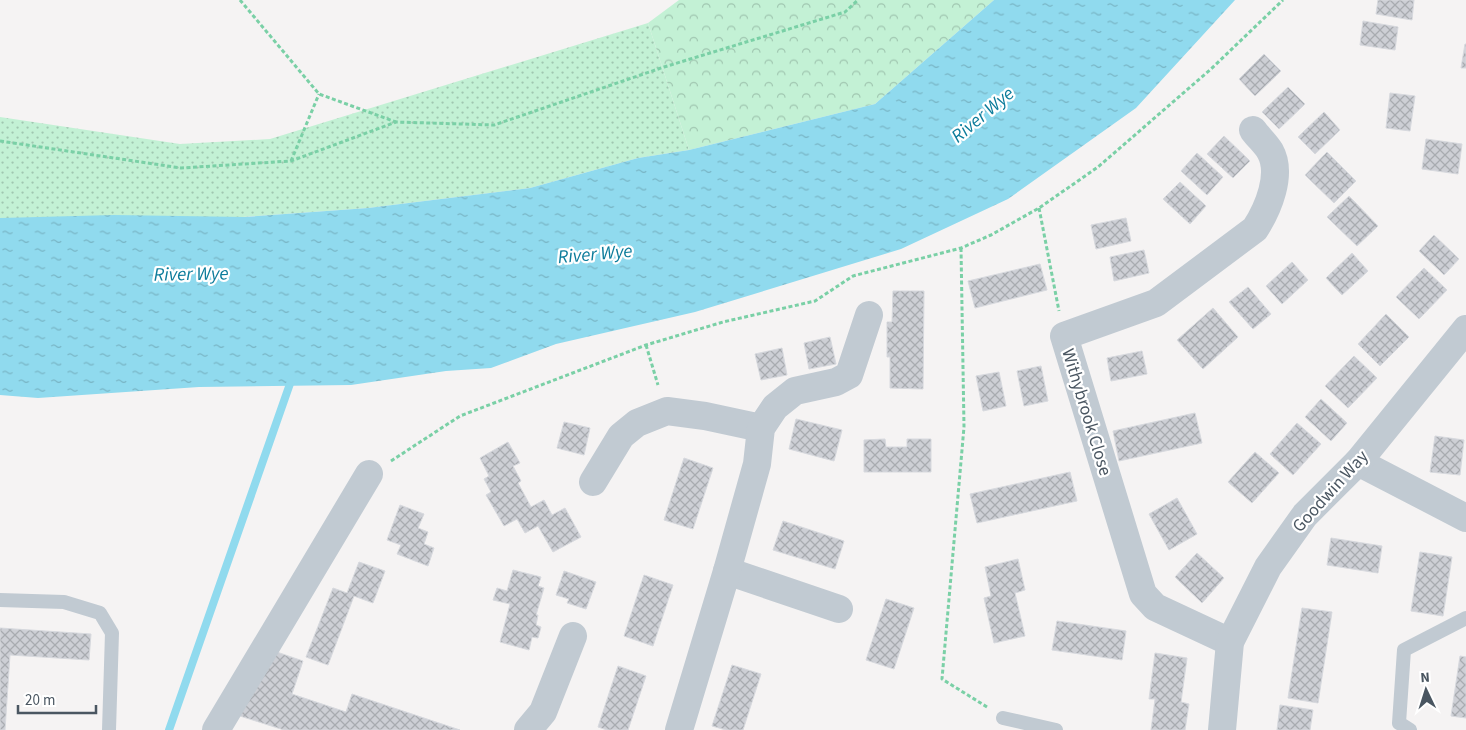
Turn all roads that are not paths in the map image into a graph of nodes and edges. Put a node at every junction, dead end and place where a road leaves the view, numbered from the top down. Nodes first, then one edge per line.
1 (1253, 130) dead end
2 (869, 315) dead end
3 (1466, 329) edge
4 (761, 428) junction
5 (1358, 462) junction
6 (369, 474) road end
7 (593, 482) dead end
8 (1466, 518) edge
9 (727, 571) junction
10 (0, 600) edge
11 (839, 609) dead end
12 (1466, 618) edge
13 (573, 636) dead end
14 (1230, 642) junction
15 (1004, 718) road end
16 (109, 730) edge
17 (216, 730) edge
18 (528, 730) edge
19 (679, 730) edge
20 (1056, 730) edge
21 (1222, 730) edge
22 (1410, 730) edge

1 - 14 street, Withybrook Close
2 - 4 street
3 - 5 street, Goodwin Way
4 - 7 street
4 - 9 street
5 - 8 street
5 - 14 street, Goodwin Way
6 - 17 street
9 - 11 street
9 - 19 street
10 - 16 lane
12 - 22 lane
13 - 18 street
14 - 21 street, Goodwin Way
15 - 20 lane

